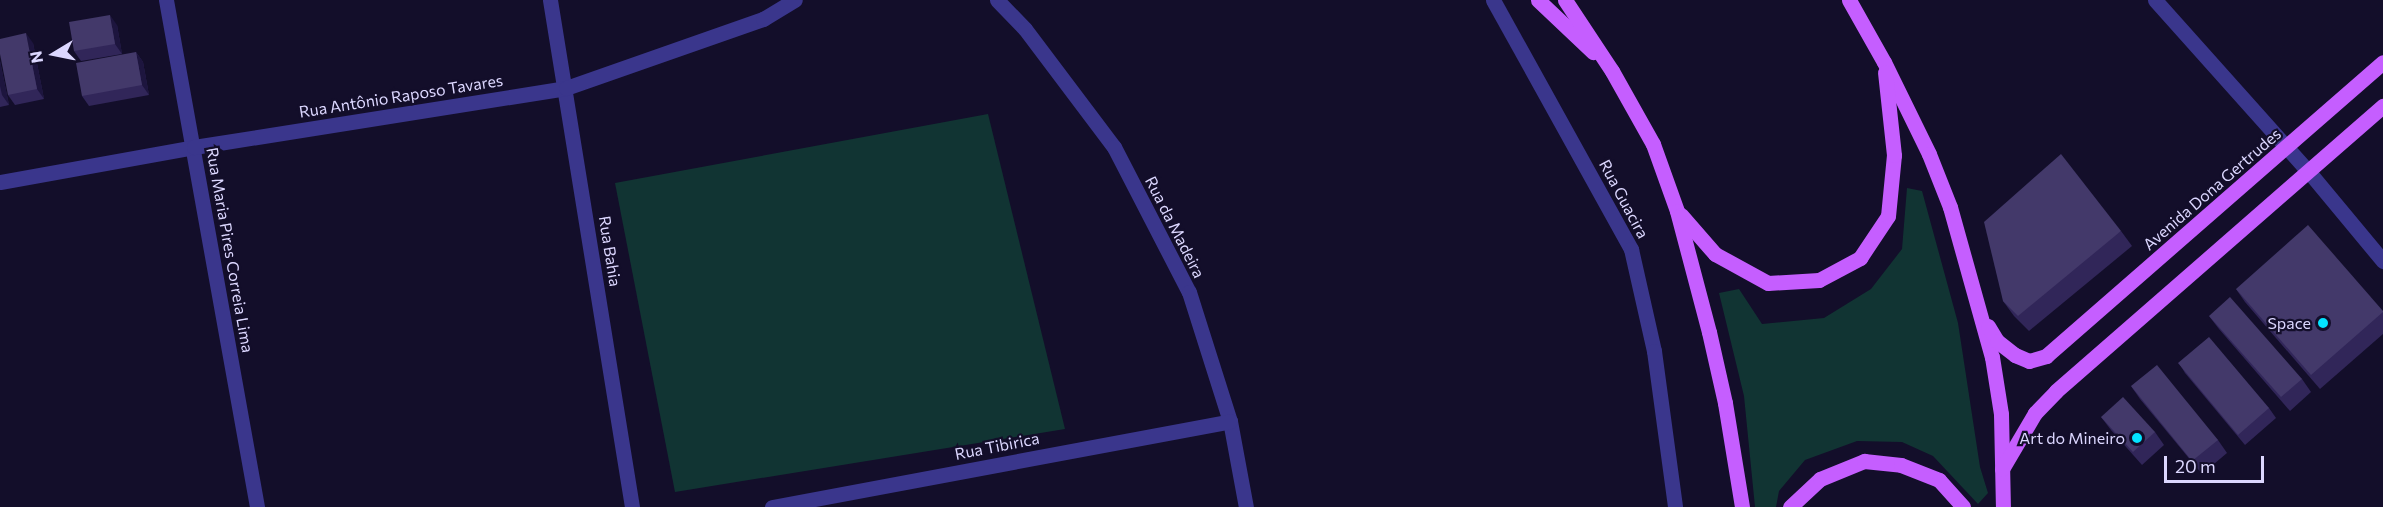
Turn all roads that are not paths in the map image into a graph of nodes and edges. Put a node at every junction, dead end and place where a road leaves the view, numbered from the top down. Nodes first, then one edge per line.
1 (166, 0) edge
2 (550, 0) edge
3 (795, 0) edge
4 (997, 0) edge
5 (1493, 0) edge
6 (1538, 0) edge
7 (1565, 0) edge
8 (1849, 0) edge
9 (2155, 0) edge
10 (1884, 62) junction
11 (2383, 62) edge
12 (1612, 71) junction
13 (566, 88) junction
14 (2383, 106) edge
15 (194, 147) junction
16 (2286, 147) junction
17 (2309, 172) junction
18 (0, 182) edge
19 (1677, 211) junction
20 (2383, 261) edge
21 (1980, 313) junction
22 (1230, 421) junction
23 (2002, 469) junction
24 (257, 507) edge
25 (632, 507) edge
26 (772, 507) edge
27 (1246, 507) edge
28 (1676, 507) edge
29 (1742, 507) edge
30 (1790, 507) edge
31 (1963, 507) edge
32 (2003, 507) edge

1 - 15 street, Rua Maria Pires Correia Lima
2 - 13 street, Rua Bahia
3 - 13 street, Rua Antônio Raposo Tavares
4 - 22 street, Rua da Madeira
5 - 28 street, Rua Guacira
6 - 12 main road
7 - 12 main road
8 - 10 main road
9 - 16 street
10 - 19 main road
10 - 21 main road
11 - 16 main road, Avenida Dona Gertrudes
12 - 19 main road
13 - 15 street, Rua Antônio Raposo Tavares
13 - 25 street, Rua Bahia
14 - 17 main road
15 - 18 street, Rua Antônio Raposo Tavares
15 - 24 street, Rua Maria Pires Correia Lima
16 - 17 street
16 - 21 main road, Avenida Dona Gertrudes
17 - 20 street
17 - 23 main road
19 - 29 main road
21 - 23 main road
22 - 26 street, Rua Tibirica
22 - 27 street, Rua da Madeira
23 - 32 main road
30 - 31 main road

